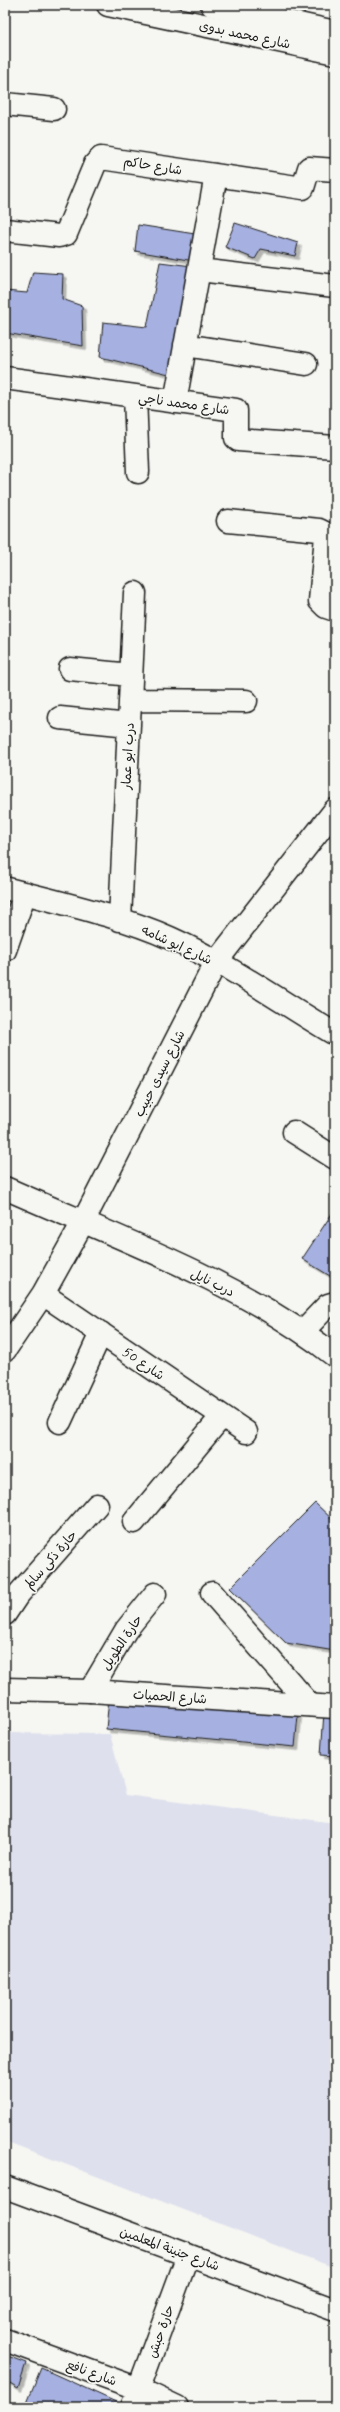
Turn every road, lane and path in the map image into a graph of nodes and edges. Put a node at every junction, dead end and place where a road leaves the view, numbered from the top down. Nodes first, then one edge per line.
1 (108, 5) edge
2 (212, 5) edge
3 (335, 32) edge
4 (335, 53) edge
5 (5, 104) edge
6 (54, 109) dead end
7 (335, 170) edge
8 (216, 175) junction
9 (5, 230) edge
10 (199, 270) junction
11 (335, 286) edge
12 (185, 345) junction
13 (306, 364) dead end
14 (5, 378) edge
15 (135, 396) junction
16 (175, 402) junction
17 (335, 448) edge
18 (138, 472) dead end
19 (228, 521) dead end
20 (135, 593) dead end
21 (335, 610) edge
22 (70, 669) dead end
23 (131, 675) junction
24 (130, 700) junction
25 (246, 701) dead end
26 (60, 718) dead end
27 (129, 725) junction
28 (335, 810) edge
29 (15, 890) edge
30 (120, 920) junction
31 (5, 950) edge
32 (216, 962) junction
33 (335, 1034) edge
34 (294, 1132) dead end
35 (335, 1158) edge
36 (5, 1188) edge
37 (83, 1222) junction
38 (43, 1294) junction
39 (335, 1303) edge
40 (302, 1332) junction
41 (101, 1333) junction
42 (5, 1350) edge
43 (335, 1356) edge
44 (222, 1416) junction
45 (60, 1422) dead end
46 (246, 1432) dead end
47 (97, 1505) dead end
48 (134, 1522) dead end
49 (212, 1593) dead end
50 (155, 1594) dead end
51 (5, 1614) edge
52 (5, 1689) edge
53 (90, 1691) junction
54 (310, 1705) junction
55 (335, 1706) edge
56 (5, 2187) edge
57 (188, 2255) junction
58 (335, 2310) edge
59 (5, 2340) edge
60 (135, 2398) edge
61 (177, 2407) edge

1 - 4 street, شارع محمد بدوى
2 - 3 street
5 - 6 street
7 - 8 street, شارع حاكم
8 - 9 street, شارع حاكم
8 - 10 street
10 - 11 street
10 - 12 street
12 - 13 street
12 - 16 street
14 - 15 street, شارع محمد ناجي
15 - 16 street, شارع محمد ناجي
15 - 18 street
16 - 17 street, شارع محمد ناجي
19 - 21 street
20 - 23 street, درب ابو عمار
22 - 23 street
23 - 24 street, درب ابو عمار
24 - 25 street
24 - 27 street, درب ابو عمار
26 - 27 street
27 - 30 street, درب ابو عمار
28 - 32 street, شارع سيدى حبيب
29 - 30 street, شارع ابو شامه
29 - 31 street
30 - 32 street, شارع ابو شامه
32 - 33 street, شارع ابو شامه
32 - 37 street, شارع سيدى حبيب
34 - 35 street
36 - 37 street, درب نايل
37 - 38 street, شارع سيدى حبيب
37 - 40 street, درب نايل
38 - 41 street, شارع 50
38 - 42 street, شارع سيدى حبيب
39 - 40 street
40 - 43 street, درب نايل
41 - 44 street, شارع 50
41 - 45 street
44 - 46 street, شارع 50
44 - 48 street
47 - 51 street, حارة ذكى سالم
49 - 54 street
50 - 53 street, حارة الطويل
52 - 53 street, شارع الحميات
53 - 54 street, شارع الحميات
54 - 55 street, شارع الحميات
56 - 57 street, شارع جنينة المعلمين
57 - 58 street, شارع جنينة المعلمين
57 - 60 street, حارة حبش
59 - 60 street, شارع نافع
60 - 61 street, شارع نافع

